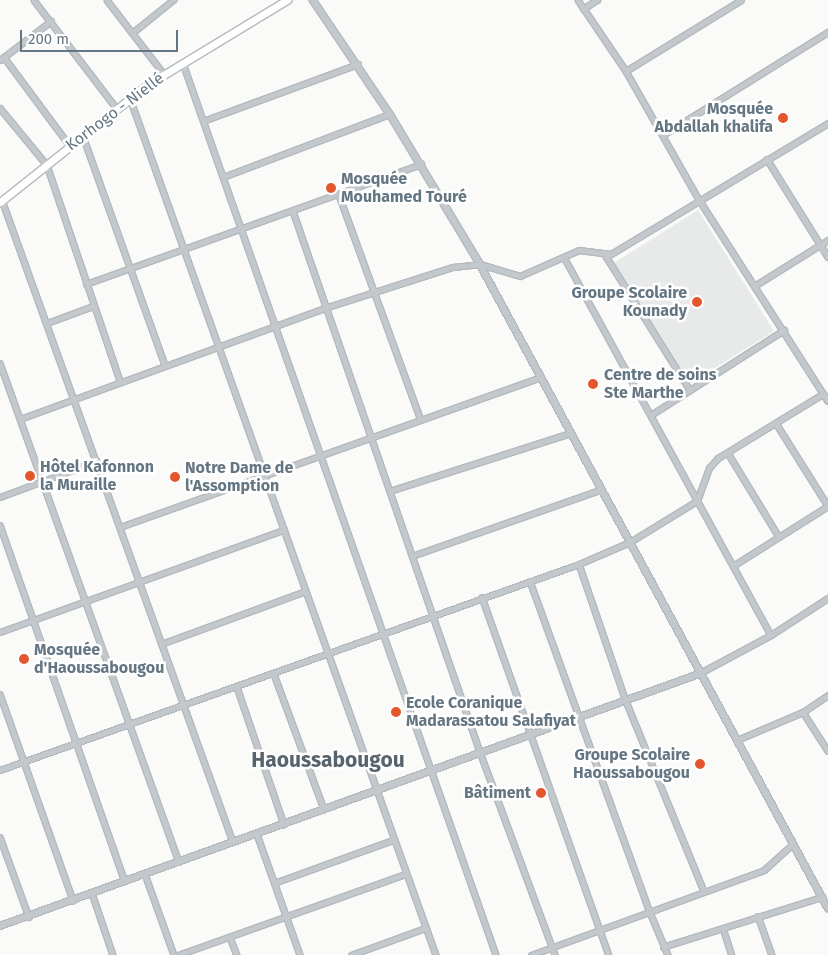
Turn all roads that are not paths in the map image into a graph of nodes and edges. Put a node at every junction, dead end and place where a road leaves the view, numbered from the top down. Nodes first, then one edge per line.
1 (34, 0) edge
2 (107, 0) edge
3 (173, 0) edge
4 (288, 0) edge
5 (313, 0) edge
6 (578, 0) edge
7 (597, 0) edge
8 (741, 0) edge
9 (583, 8) junction
10 (51, 21) junction
11 (132, 32) junction
12 (828, 32) edge
13 (2, 59) edge
14 (183, 63) junction
15 (358, 64) junction
16 (626, 71) junction
17 (164, 74) junction
18 (130, 98) junction
19 (0, 108) edge
20 (117, 109) junction
21 (390, 114) junction
22 (203, 121) junction
23 (828, 123) edge
24 (84, 136) junction
25 (663, 136) junction
26 (70, 146) junction
27 (767, 159) junction
28 (421, 164) junction
29 (46, 165) junction
30 (223, 176) junction
31 (339, 195) junction
32 (1, 201) edge
33 (700, 201) junction
34 (293, 211) junction
35 (241, 228) junction
36 (828, 240) edge
37 (820, 244) junction
38 (184, 248) junction
39 (604, 254) junction
40 (828, 257) edge
41 (564, 258) junction
42 (480, 264) junction
43 (131, 269) junction
44 (86, 284) junction
45 (756, 284) junction
46 (373, 291) junction
47 (93, 306) junction
48 (325, 308) junction
49 (47, 323) junction
50 (275, 326) junction
51 (784, 330) junction
52 (219, 346) junction
53 (0, 363) edge
54 (165, 365) junction
55 (541, 377) junction
56 (120, 381) junction
57 (690, 390) junction
58 (823, 394) junction
59 (74, 398) junction
60 (828, 400) edge
61 (651, 415) junction
62 (20, 419) junction
63 (421, 420) junction
64 (776, 423) junction
65 (570, 433) junction
66 (371, 437) junction
67 (728, 452) junction
68 (320, 456) junction
69 (97, 462) junction
70 (266, 475) junction
71 (42, 481) junction
72 (602, 489) junction
73 (390, 491) junction
74 (0, 497) edge
75 (697, 501) junction
76 (828, 506) edge
77 (0, 525) edge
78 (120, 527) junction
79 (284, 530) junction
80 (779, 537) junction
81 (630, 542) junction
82 (412, 556) junction
83 (578, 564) junction
84 (733, 566) junction
85 (530, 581) junction
86 (140, 584) junction
87 (306, 590) junction
88 (482, 597) junction
89 (828, 598) edge
90 (85, 603) junction
91 (433, 615) junction
92 (34, 621) junction
93 (0, 632) edge
94 (382, 633) junction
95 (771, 635) junction
96 (162, 644) junction
97 (328, 654) junction
98 (274, 674) junction
99 (699, 674) junction
100 (237, 687) junction
101 (0, 694) edge
102 (828, 695) edge
103 (626, 701) junction
104 (184, 706) junction
105 (803, 712) junction
106 (579, 717) junction
107 (130, 724) junction
108 (529, 735) junction
109 (737, 740) junction
110 (77, 744) junction
111 (828, 751) edge
112 (480, 752) junction
113 (24, 762) junction
114 (0, 770) edge
115 (430, 772) junction
116 (377, 791) junction
117 (324, 809) junction
118 (284, 824) junction
119 (257, 834) junction
120 (0, 837) edge
121 (393, 840) junction
122 (233, 842) junction
123 (793, 844) junction
124 (179, 862) junction
125 (145, 874) junction
126 (406, 874) junction
127 (125, 881) junction
128 (274, 883) junction
129 (704, 892) junction
130 (92, 893) junction
131 (822, 898) junction
132 (73, 900) junction
133 (828, 908) edge
134 (649, 910) junction
135 (758, 916) junction
136 (29, 917) junction
137 (286, 917) junction
138 (0, 926) edge
139 (425, 928) junction
140 (723, 928) junction
141 (600, 929) junction
142 (230, 937) junction
143 (663, 947) junction
144 (552, 948) junction
145 (113, 954) edge
146 (107, 955) edge
147 (176, 955) edge
148 (236, 955) edge
149 (300, 955) edge
150 (351, 955) edge
151 (436, 955) edge
152 (496, 955) edge
153 (531, 955) edge
154 (555, 955) edge
155 (609, 955) edge
156 (668, 955) edge
157 (732, 955) edge
158 (772, 955) edge

1 - 10 street
2 - 11 street
3 - 11 street
4 - 14 main road, Korhogo - Niellé
5 - 15 street
6 - 9 street
7 - 9 street
8 - 16 street
9 - 16 street
10 - 13 street
10 - 20 street
11 - 17 street
12 - 25 street
13 - 26 street
14 - 17 main road, Korhogo - Niellé
14 - 22 street
15 - 21 street
15 - 22 street
16 - 25 street
17 - 18 main road, Korhogo - Niellé
18 - 20 main road, Korhogo - Niellé
18 - 38 street
19 - 29 street
20 - 24 main road, Korhogo - Niellé
21 - 28 street
21 - 30 street
22 - 30 street
23 - 27 street
24 - 26 main road, Korhogo - Niellé
24 - 43 street
25 - 33 street
26 - 29 main road, Korhogo - Niellé
27 - 33 street
27 - 37 street
28 - 31 street
28 - 42 street
29 - 32 main road, Korhogo - Niellé
29 - 44 street
30 - 35 street
31 - 34 street
31 - 46 street
32 - 49 street
33 - 39 street
33 - 45 street
34 - 35 street
34 - 48 street
35 - 38 street
35 - 50 street
36 - 37 street
37 - 40 street
37 - 45 street
38 - 43 street
38 - 52 street
39 - 41 street
39 - 57 street
41 - 42 street
41 - 61 street
42 - 46 street
42 - 55 street
43 - 44 street
43 - 54 street
44 - 47 street
45 - 51 street
46 - 48 street
46 - 63 street
47 - 49 street
47 - 56 street
48 - 50 street
48 - 66 street
49 - 59 street
50 - 52 street
50 - 68 street
51 - 57 street
51 - 58 street
52 - 54 street
52 - 70 street
53 - 62 street
54 - 56 street
55 - 63 street
55 - 65 street
56 - 59 street
57 - 61 street
58 - 60 street
58 - 64 street
59 - 62 street
59 - 69 street
61 - 75 street
62 - 71 street
63 - 66 street
64 - 67 street
64 - 76 street
65 - 72 street
65 - 73 street
66 - 68 street
66 - 73 street
67 - 75 street
67 - 80 street
68 - 70 street
68 - 94 street
69 - 71 street
69 - 78 street
70 - 78 street
70 - 79 street
71 - 74 street
71 - 90 street
72 - 81 street
72 - 82 street
73 - 82 street
75 - 81 street
75 - 84 street
76 - 80 street
77 - 92 street
78 - 86 street
79 - 86 street
79 - 87 street
80 - 84 street
81 - 83 street
81 - 99 street
82 - 91 street
83 - 85 street
83 - 103 street
84 - 95 street
85 - 88 street
85 - 106 street
86 - 90 street
86 - 96 street
87 - 96 street
87 - 97 street
88 - 91 street
88 - 108 street
89 - 95 street
90 - 92 street
90 - 107 street
91 - 94 street
91 - 112 street
92 - 93 street
92 - 110 street
94 - 97 street
94 - 115 street
95 - 99 street
96 - 104 street
97 - 98 street
97 - 116 street
98 - 100 street
98 - 117 street
99 - 103 street
99 - 109 street
100 - 104 street
100 - 118 street
101 - 113 street
102 - 105 street
103 - 106 street
103 - 129 street
104 - 107 street
104 - 122 street
105 - 109 street
105 - 111 street
106 - 108 street
106 - 134 street
107 - 110 street
107 - 124 street
108 - 112 street
108 - 141 street
109 - 123 street
110 - 113 street
110 - 127 street
112 - 115 street
112 - 144 street
113 - 114 street
113 - 132 street
115 - 116 street
115 - 152 street
116 - 117 street
116 - 121 street
117 - 118 street
118 - 119 street
119 - 122 street
119 - 128 street
120 - 136 street
121 - 126 street
121 - 128 street
122 - 124 street
123 - 129 street
123 - 131 street
124 - 125 street
125 - 127 street
125 - 147 street
126 - 137 street
126 - 139 street
127 - 130 street
128 - 137 street
129 - 134 street
130 - 132 street
130 - 145 street
131 - 133 street
131 - 135 street
132 - 136 street
134 - 141 street
134 - 143 street
135 - 140 street
135 - 158 street
136 - 138 street
137 - 142 street
137 - 149 street
139 - 150 street
139 - 151 street
140 - 143 street
140 - 157 street
141 - 144 street
141 - 155 street
142 - 147 street
142 - 148 street
143 - 156 street
144 - 153 street
144 - 154 street
145 - 146 street

